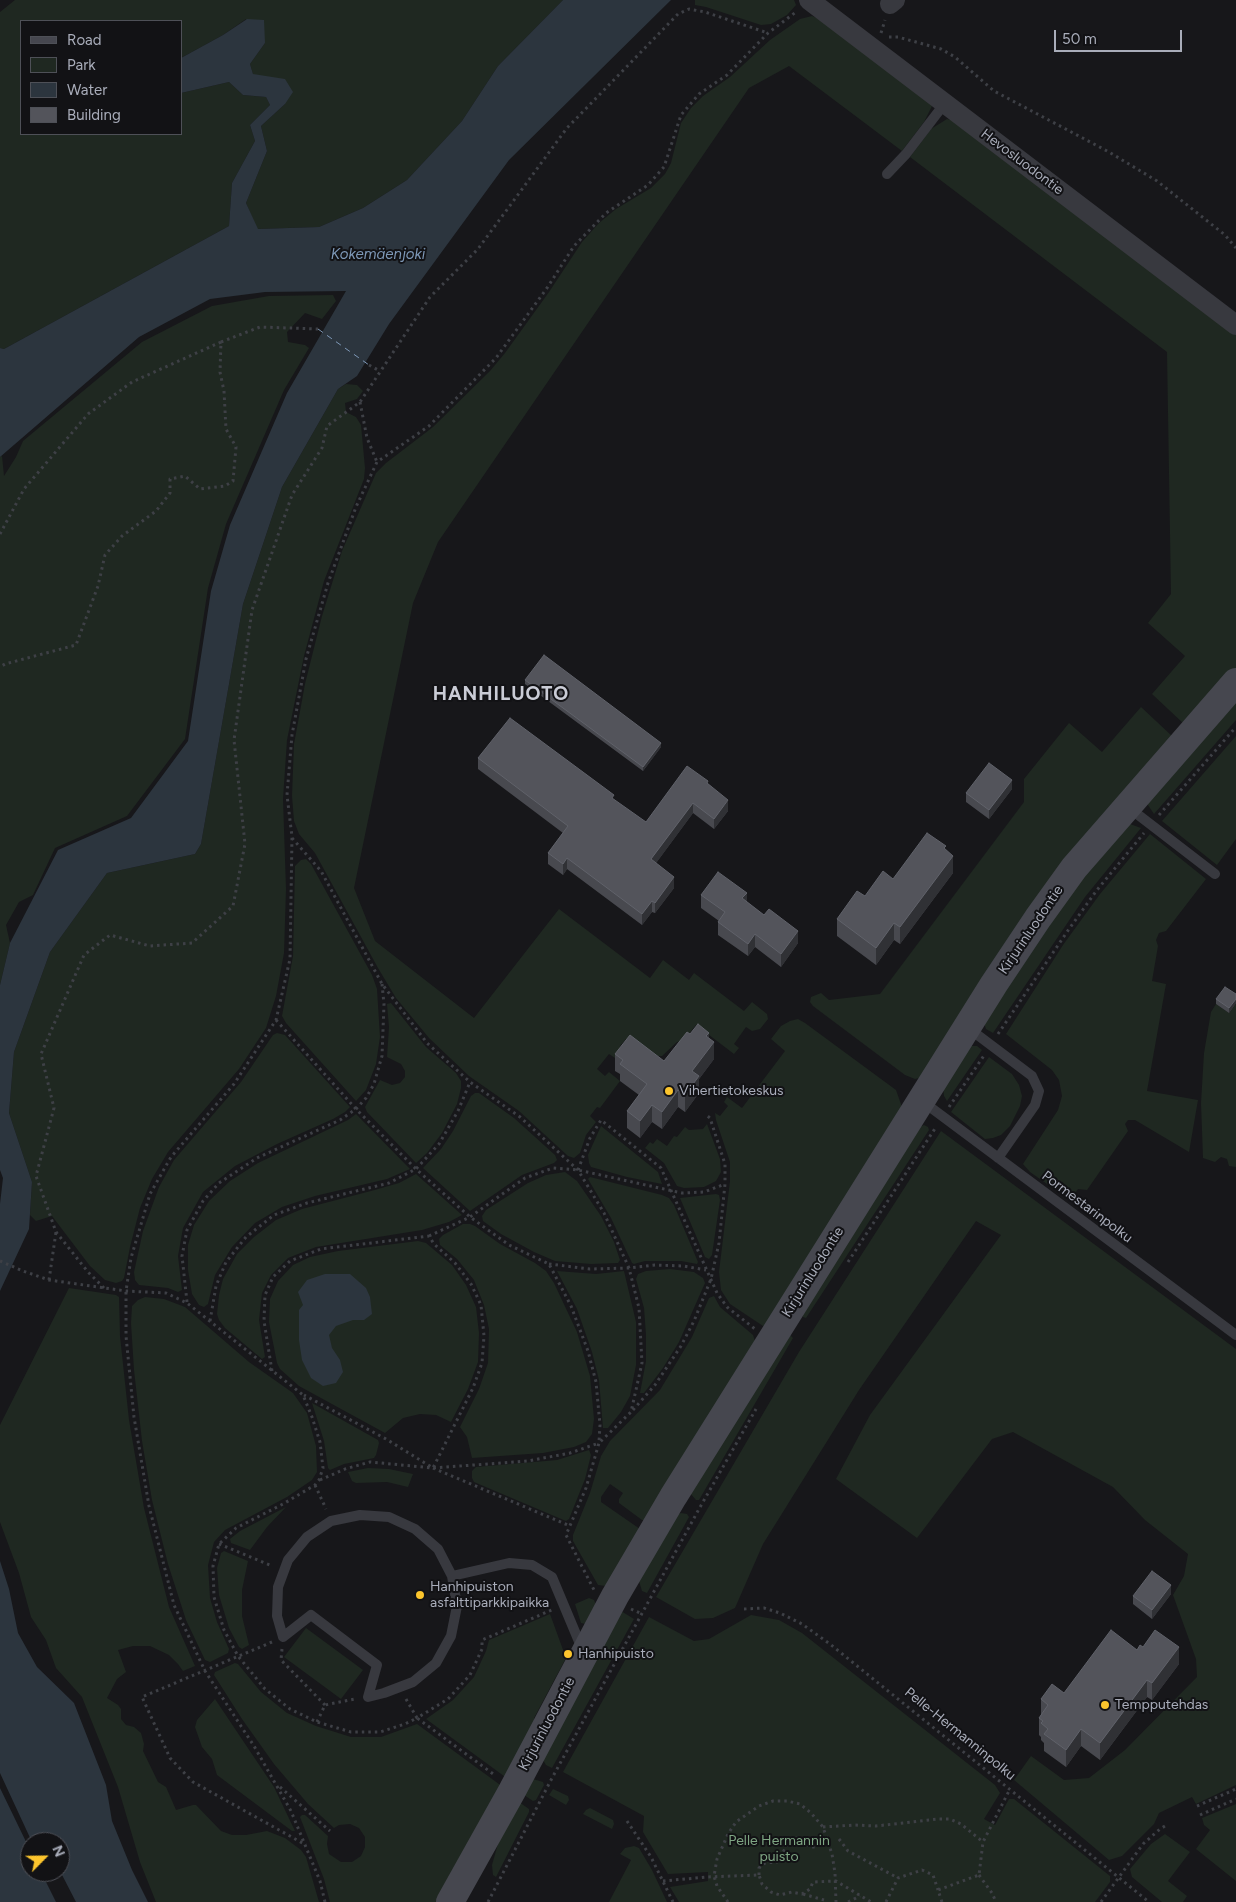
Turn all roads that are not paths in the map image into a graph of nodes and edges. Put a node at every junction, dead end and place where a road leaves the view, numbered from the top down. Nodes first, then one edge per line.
1 (810, 1) edge
2 (945, 103) junction
3 (887, 174) dead end
4 (1236, 324) edge
5 (1236, 682) edge
6 (1127, 806) junction
7 (1215, 874) dead end
8 (967, 1027) junction
9 (922, 1100) junction
10 (998, 1158) junction
11 (1236, 1335) edge
12 (452, 1576) junction
13 (584, 1654) junction
14 (450, 1902) edge

1 - 2 street, Hevosluodontie
2 - 3 lane
2 - 4 street, Hevosluodontie
5 - 6 street, Kirjurinluodontie
6 - 7 lane
6 - 8 street, Kirjurinluodontie
8 - 9 street, Kirjurinluodontie
8 - 10 lane
9 - 10 lane, Pormestarinpolku
9 - 13 street, Kirjurinluodontie
10 - 11 lane, Pormestarinpolku
12 - 12 lane
12 - 13 lane
13 - 14 street, Kirjurinluodontie

